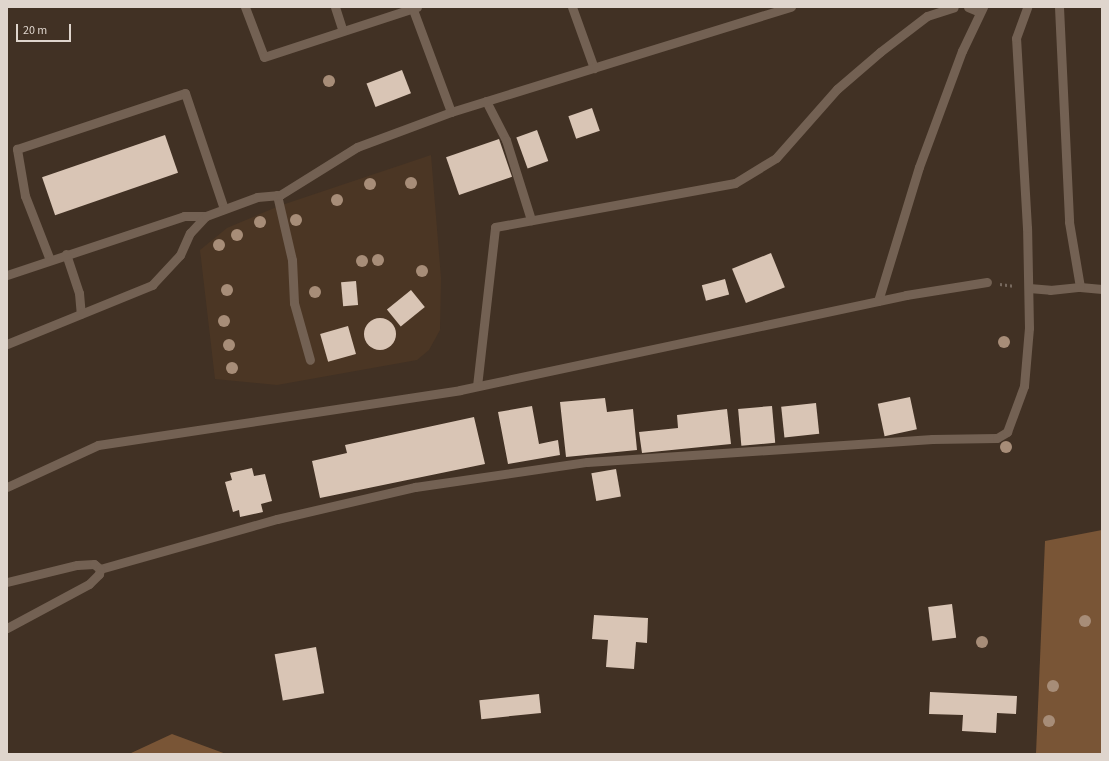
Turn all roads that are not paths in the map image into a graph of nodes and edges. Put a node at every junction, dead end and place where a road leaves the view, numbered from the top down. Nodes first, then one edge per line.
1 (245, 7) edge
2 (335, 7) edge
3 (414, 7) edge
4 (572, 7) edge
5 (791, 7) edge
6 (954, 7) edge
7 (968, 7) edge
8 (1027, 7) edge
9 (1059, 7) edge
10 (982, 9) edge
11 (343, 31) junction
12 (594, 68) junction
13 (486, 101) junction
14 (451, 112) junction
15 (277, 195) junction
16 (224, 209) junction
17 (206, 216) junction
18 (531, 220) junction
19 (66, 254) junction
20 (50, 260) junction
21 (7, 275) edge
22 (987, 282) road end
23 (1080, 287) junction
24 (1029, 288) junction
25 (1102, 289) edge
26 (878, 301) junction
27 (81, 314) junction
28 (7, 344) edge
29 (310, 360) dead end
30 (477, 386) junction
31 (7, 486) edge
32 (100, 569) junction
33 (7, 582) edge
34 (7, 628) edge

1 - 11 lane
2 - 11 lane
3 - 11 lane
3 - 14 lane
4 - 12 lane
5 - 12 lane
6 - 18 lane
7 - 10 lane
8 - 24 lane
9 - 23 lane
10 - 26 lane
12 - 13 lane
13 - 14 lane
13 - 18 lane
14 - 15 lane
15 - 16 lane
15 - 29 lane
16 - 17 lane
16 - 20 lane
17 - 19 lane
17 - 27 lane
18 - 30 lane
19 - 20 lane
19 - 27 lane
20 - 21 lane
22 - 26 lane
23 - 24 lane
23 - 25 lane
24 - 32 lane
26 - 30 lane
27 - 28 lane
30 - 31 lane
32 - 33 lane
32 - 34 lane

